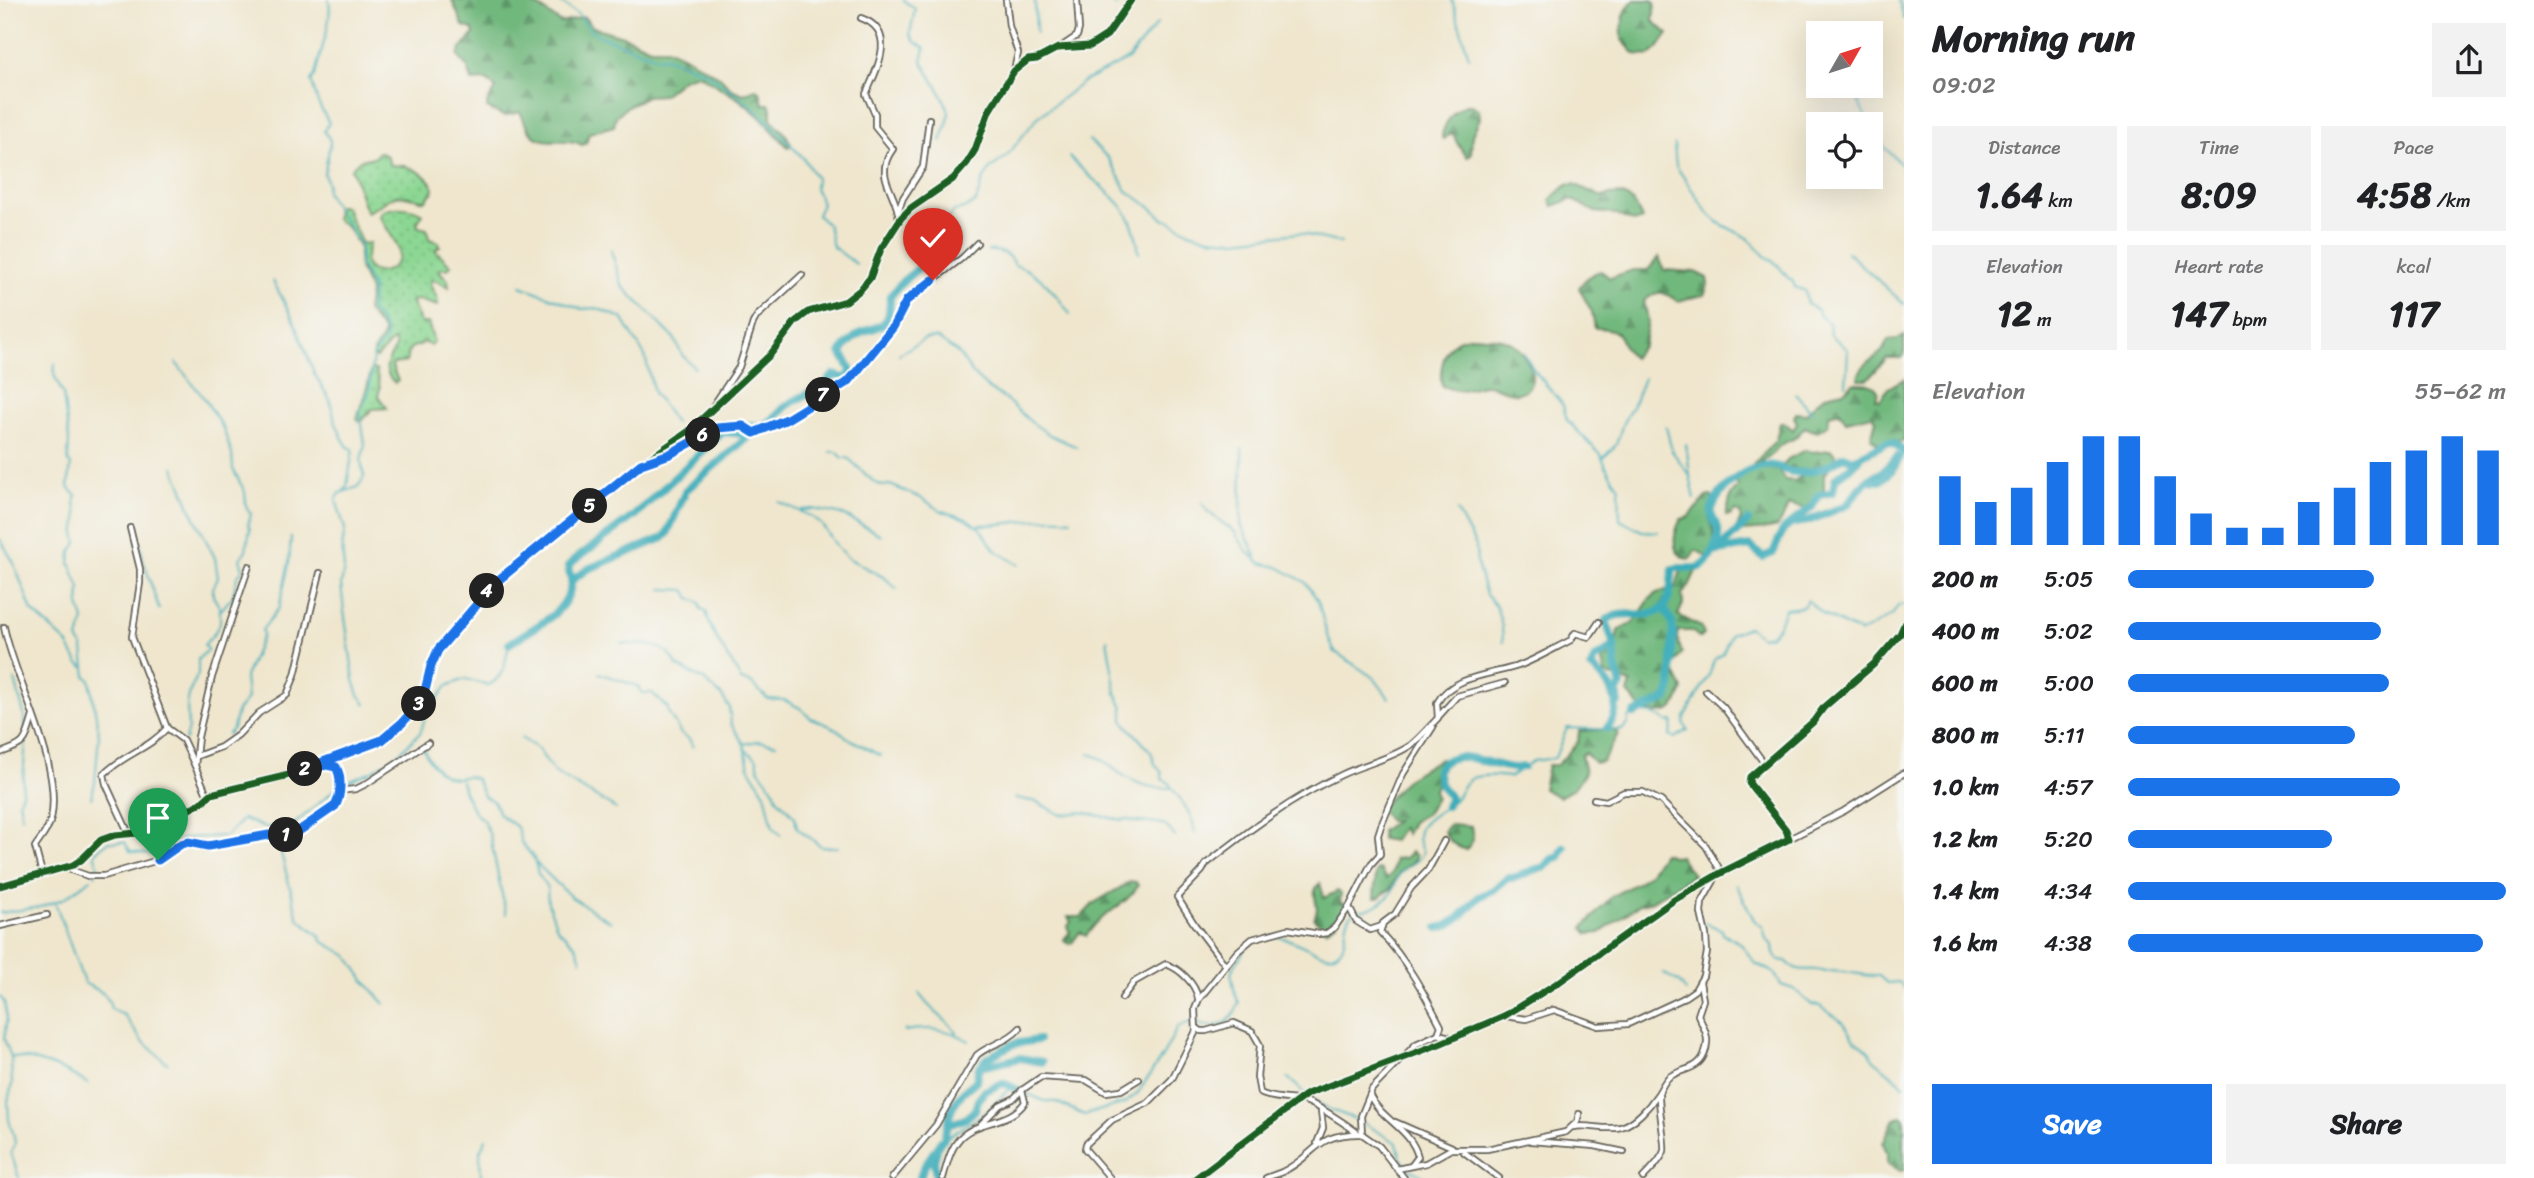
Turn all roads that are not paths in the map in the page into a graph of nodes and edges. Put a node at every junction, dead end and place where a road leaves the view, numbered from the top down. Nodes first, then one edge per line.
1 (1006, 0) edge
2 (1077, 0) edge
3 (1131, 0) edge
4 (861, 18) dead end
5 (1058, 48) junction
6 (1014, 71) junction
7 (929, 119) dead end
8 (899, 210) junction
9 (899, 221) junction
10 (977, 243) dead end
11 (802, 275) dead end
12 (707, 416) junction
13 (642, 463) junction
14 (131, 528) dead end
15 (249, 566) dead end
16 (320, 573) dead end
17 (1599, 622) dead end
18 (1904, 625) edge
19 (4, 627) dead end
20 (1505, 683) dead end
21 (1706, 691) dead end
22 (33, 716) junction
23 (1438, 718) junction
24 (167, 728) junction
25 (428, 743) dead end
26 (0, 752) edge
27 (196, 757) junction
28 (1764, 764) junction
29 (195, 766) junction
30 (304, 769) junction
31 (1904, 773) edge
32 (338, 791) junction
33 (208, 797) junction
34 (1594, 799) dead end
35 (129, 834) junction
36 (1789, 839) junction
37 (1444, 842) dead end
38 (64, 867) junction
39 (42, 873) junction
40 (1719, 874) junction
41 (0, 886) edge
42 (1349, 907) junction
43 (47, 915) dead end
44 (0, 926) edge
45 (1382, 926) junction
46 (1226, 966) junction
47 (1700, 981) junction
48 (1122, 998) dead end
49 (1199, 999) junction
50 (1504, 1016) junction
51 (1196, 1027) junction
52 (1020, 1028) dead end
53 (1438, 1034) junction
54 (1455, 1038) junction
55 (1404, 1058) junction
56 (1139, 1079) dead end
57 (1022, 1090) junction
58 (1659, 1093) junction
59 (1369, 1096) junction
60 (1296, 1102) junction
61 (1320, 1110) junction
62 (1579, 1114) dead end
63 (1395, 1122) junction
64 (980, 1124) junction
65 (1573, 1127) junction
66 (1360, 1134) junction
67 (1526, 1141) junction
68 (1315, 1147) junction
69 (1455, 1149) junction
70 (1623, 1152) dead end
71 (1412, 1166) junction
72 (1396, 1169) junction
73 (892, 1178) edge
74 (943, 1178) edge
75 (1111, 1178) edge
76 (1196, 1178) edge
77 (1266, 1178) edge
78 (1405, 1178) edge
79 (1499, 1178) edge
80 (1643, 1178) edge

1 - 6 street
2 - 5 street
3 - 5 street
4 - 8 street
5 - 6 street
6 - 9 street
7 - 8 street
8 - 9 street
9 - 12 street
10 - 13 street
11 - 12 street
12 - 13 street
13 - 30 street
14 - 24 street
15 - 27 street
16 - 27 street
17 - 23 street
18 - 28 street
19 - 22 street
20 - 23 street
21 - 28 street
22 - 26 street
22 - 39 street
23 - 42 street
23 - 46 street
24 - 29 street
24 - 35 street
25 - 32 street
27 - 29 street
28 - 36 street
29 - 33 street
30 - 32 street
30 - 33 street
31 - 36 street
32 - 38 street
33 - 35 street
34 - 40 street
35 - 38 street
36 - 40 street
37 - 45 street
38 - 39 street
39 - 41 street
40 - 47 street
40 - 50 street
42 - 45 street
42 - 46 street
43 - 44 street
45 - 53 street
46 - 49 street
47 - 50 street
47 - 58 street
48 - 49 street
49 - 51 street
50 - 54 street
51 - 60 street
51 - 75 street
52 - 73 street
53 - 54 street
53 - 55 street
54 - 55 street
55 - 59 street
55 - 60 street
56 - 57 street
57 - 64 street
57 - 64 street
58 - 65 street
58 - 80 street
59 - 63 street
59 - 66 street
60 - 61 street
60 - 76 street
61 - 66 street
61 - 68 street
62 - 65 street
63 - 69 street
63 - 71 street
64 - 74 street
65 - 67 street
66 - 68 street
66 - 72 street
67 - 69 street
67 - 70 street
68 - 77 street
69 - 71 street
69 - 79 street
71 - 72 street
72 - 78 street

